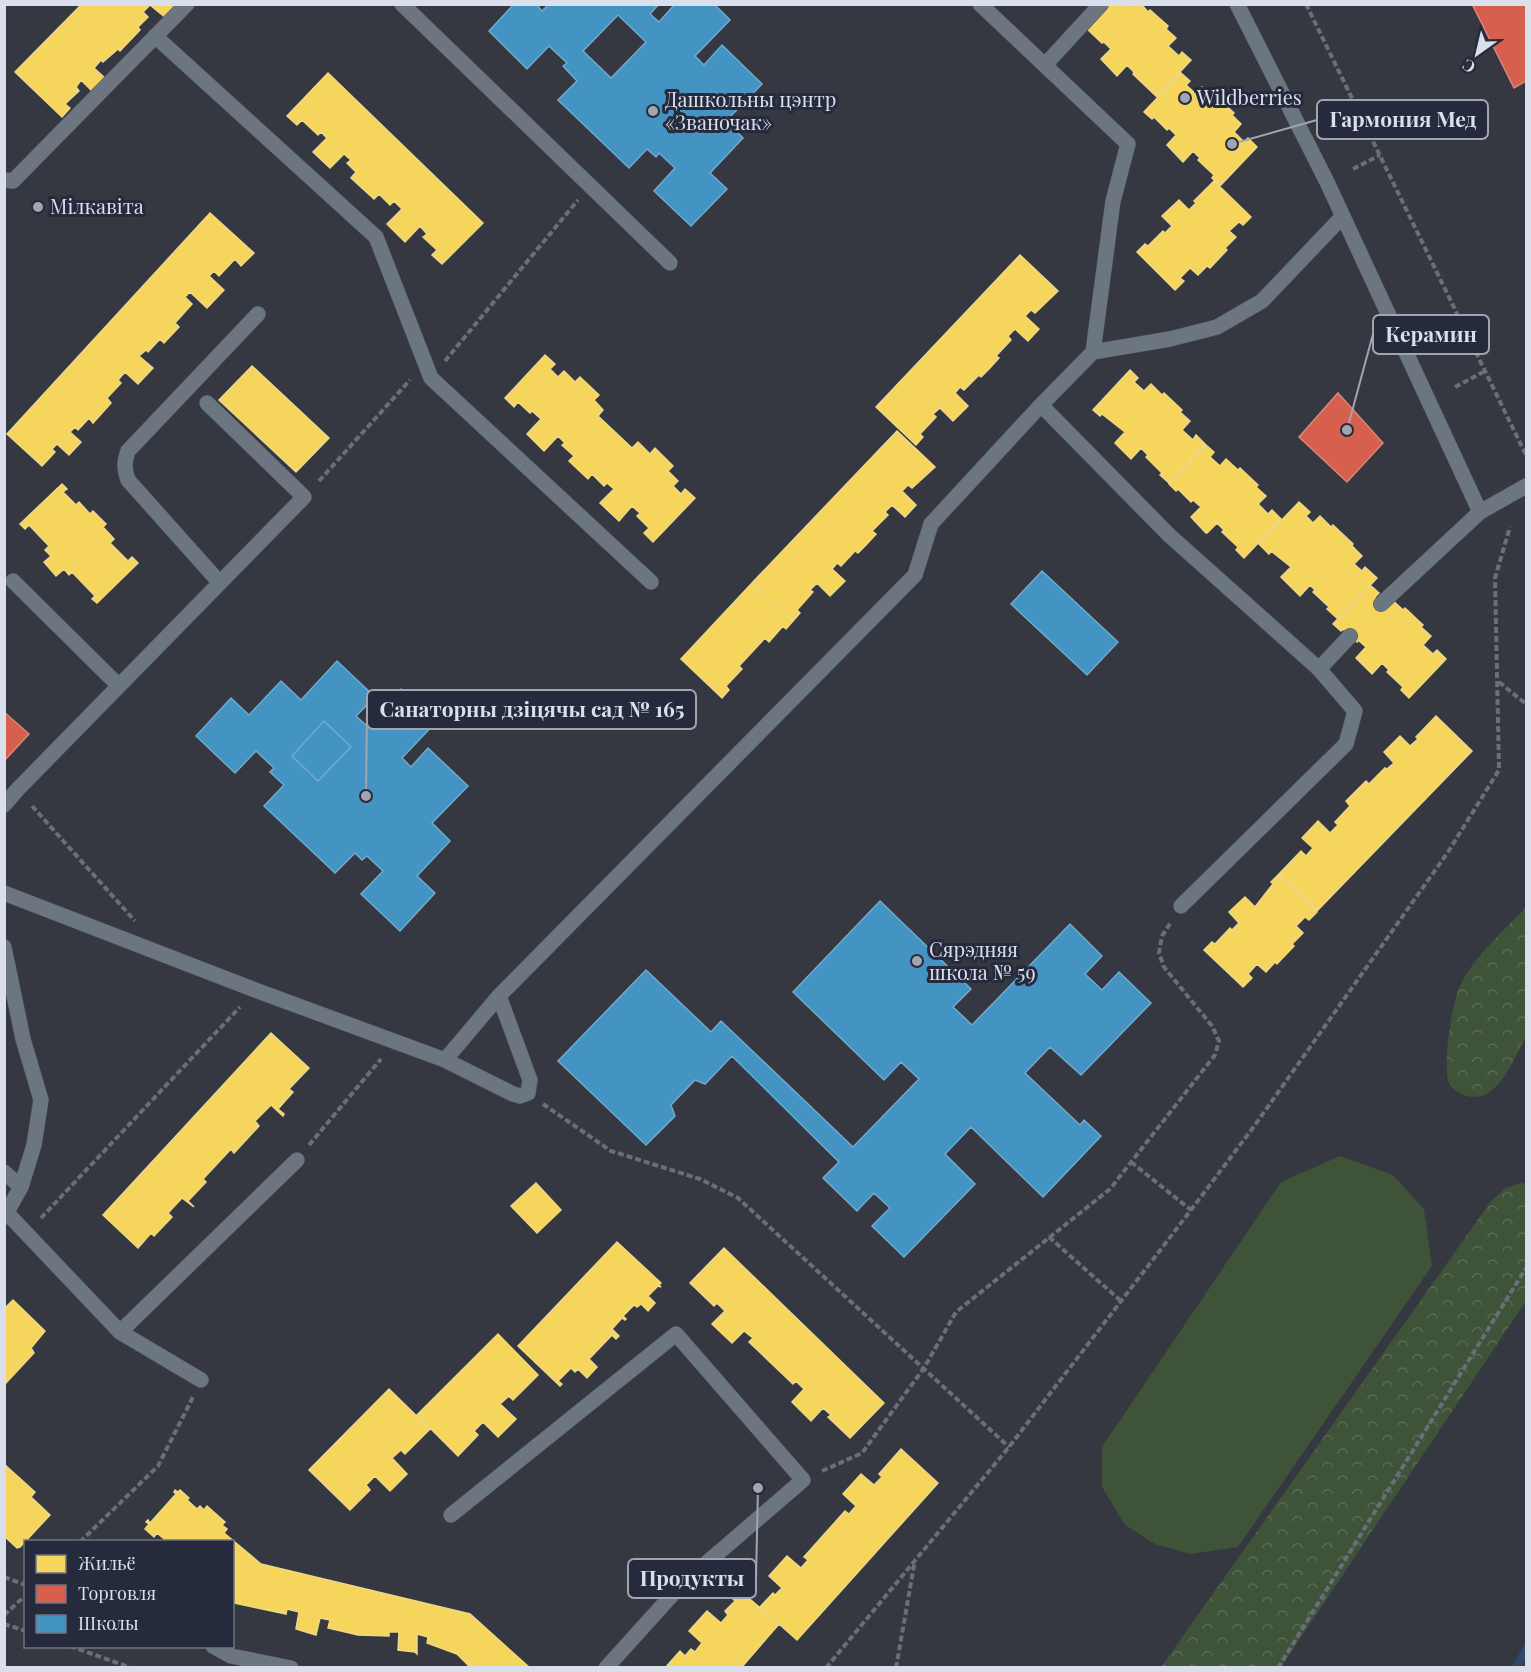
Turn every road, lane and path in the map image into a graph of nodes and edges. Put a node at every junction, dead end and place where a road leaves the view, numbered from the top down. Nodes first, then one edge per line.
1 (187, 4) edge
2 (402, 4) edge
3 (980, 4) edge
4 (1101, 4) edge
5 (1237, 4) edge
6 (1306, 4) edge
7 (155, 36) junction
8 (1045, 65) junction
9 (1380, 155) junction
10 (1353, 169) dead end
11 (4, 180) edge
12 (590, 187) junction
13 (1342, 216) junction
14 (670, 262) dead end
15 (258, 314) dead end
16 (1093, 352) junction
17 (428, 371) junction
18 (1485, 371) junction
19 (1455, 387) dead end
20 (207, 403) dead end
21 (1041, 405) junction
22 (1527, 455) edge
23 (1527, 486) edge
24 (304, 497) junction
25 (1480, 512) junction
26 (1510, 527) dead end
27 (12, 581) dead end
28 (651, 582) dead end
29 (220, 583) junction
30 (1381, 604) dead end
31 (1350, 636) dead end
32 (1319, 669) junction
33 (1498, 681) junction
34 (119, 686) junction
35 (1527, 704) edge
36 (17, 790) junction
37 (4, 806) edge
38 (4, 893) edge
39 (1181, 906) joint
40 (136, 922) dead end
41 (4, 947) edge
42 (255, 990) junction
43 (499, 996) junction
44 (395, 1042) junction
45 (445, 1060) junction
46 (528, 1093) junction
47 (297, 1160) joint
48 (1131, 1161) junction
49 (4, 1172) edge
50 (21, 1187) junction
51 (1191, 1210) junction
52 (6, 1215) edge
53 (27, 1234) junction
54 (1049, 1237) junction
55 (1527, 1268) edge
56 (1122, 1302) junction
57 (120, 1332) junction
58 (924, 1368) junction
59 (201, 1380) joint
60 (1009, 1447) junction
61 (803, 1480) junction
62 (451, 1515) dead end
63 (84, 1540) edge
64 (916, 1559) junction
65 (4, 1577) edge
66 (24, 1584) edge
67 (24, 1597) edge
68 (4, 1615) edge
69 (4, 1624) edge
70 (24, 1630) edge
71 (73, 1648) edge
72 (215, 1648) edge
73 (132, 1668) edge
74 (291, 1668) edge
75 (606, 1668) edge
76 (826, 1668) edge
77 (896, 1668) edge
78 (1278, 1668) edge

1 - 7 lane
2 - 12 lane
3 - 8 lane
4 - 8 lane
5 - 13 lane
6 - 9 path
7 - 11 lane
7 - 17 lane
8 - 16 lane
9 - 10 path
9 - 18 path
12 - 14 lane
12 - 17 path
13 - 16 lane
13 - 25 lane
15 - 29 lane
16 - 21 lane
17 - 24 path
17 - 28 lane
18 - 19 path
18 - 22 path
20 - 24 lane
21 - 32 lane
21 - 43 lane
23 - 25 lane
24 - 29 lane
25 - 30 lane
26 - 33 path
27 - 34 lane
29 - 34 lane
31 - 32 lane
32 - 39 lane
33 - 35 path
33 - 51 path
34 - 36 lane
36 - 37 lane
36 - 40 path
38 - 42 lane
39 - 48 path
41 - 50 lane
42 - 44 lane
42 - 53 path
43 - 45 lane
43 - 46 lane
44 - 45 lane
44 - 47 path
45 - 46 lane
46 - 58 path
47 - 57 lane
48 - 51 path
48 - 54 path
49 - 50 lane
50 - 52 lane
51 - 56 path
52 - 53 lane
53 - 57 lane
54 - 56 path
54 - 58 path
55 - 78 path
56 - 60 path
57 - 59 lane
58 - 60 path
58 - 61 path
59 - 63 path
60 - 64 path
61 - 62 lane
61 - 75 lane
64 - 76 path
64 - 77 path
65 - 66 path
67 - 68 path
69 - 70 path
71 - 73 path
72 - 74 lane

